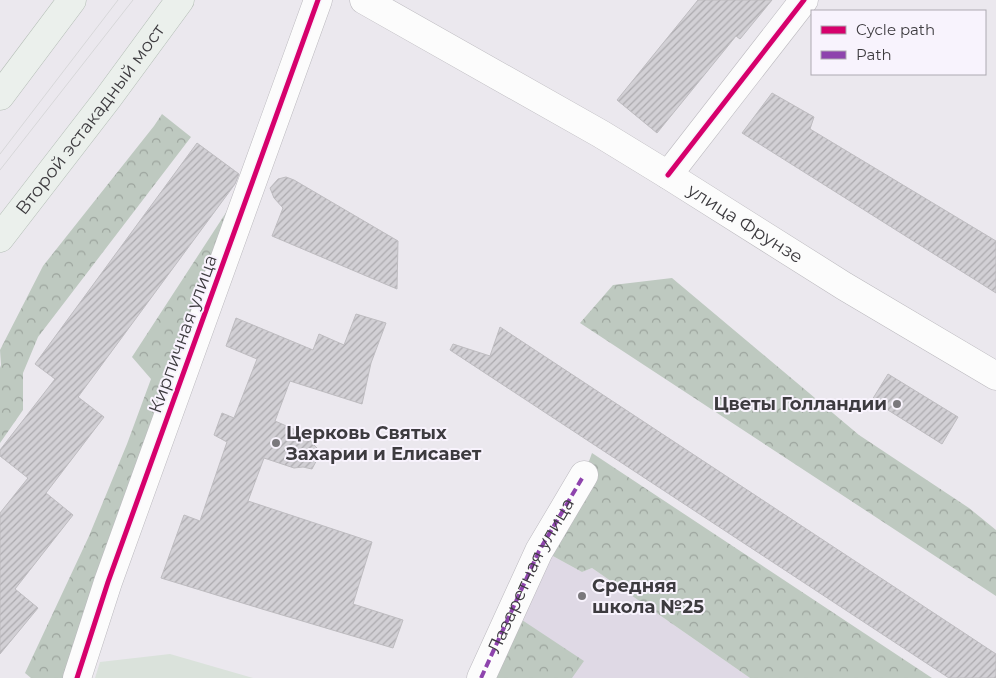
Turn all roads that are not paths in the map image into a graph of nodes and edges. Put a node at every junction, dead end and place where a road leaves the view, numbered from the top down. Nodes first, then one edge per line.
1 (72, 0) edge
2 (180, 0) edge
3 (318, 0) edge
4 (364, 0) edge
5 (804, 0) edge
6 (0, 96) edge
7 (668, 175) junction
8 (0, 238) edge
9 (996, 376) edge
10 (584, 475) dead end
11 (77, 678) edge
12 (481, 678) edge

1 - 6 main road
2 - 8 main road, Второй эстакадный мост
3 - 11 street, Кирпичная улица
4 - 7 street, улица Фрунзе
5 - 7 street
7 - 9 street, улица Фрунзе
10 - 12 street, Лазаретная улица

